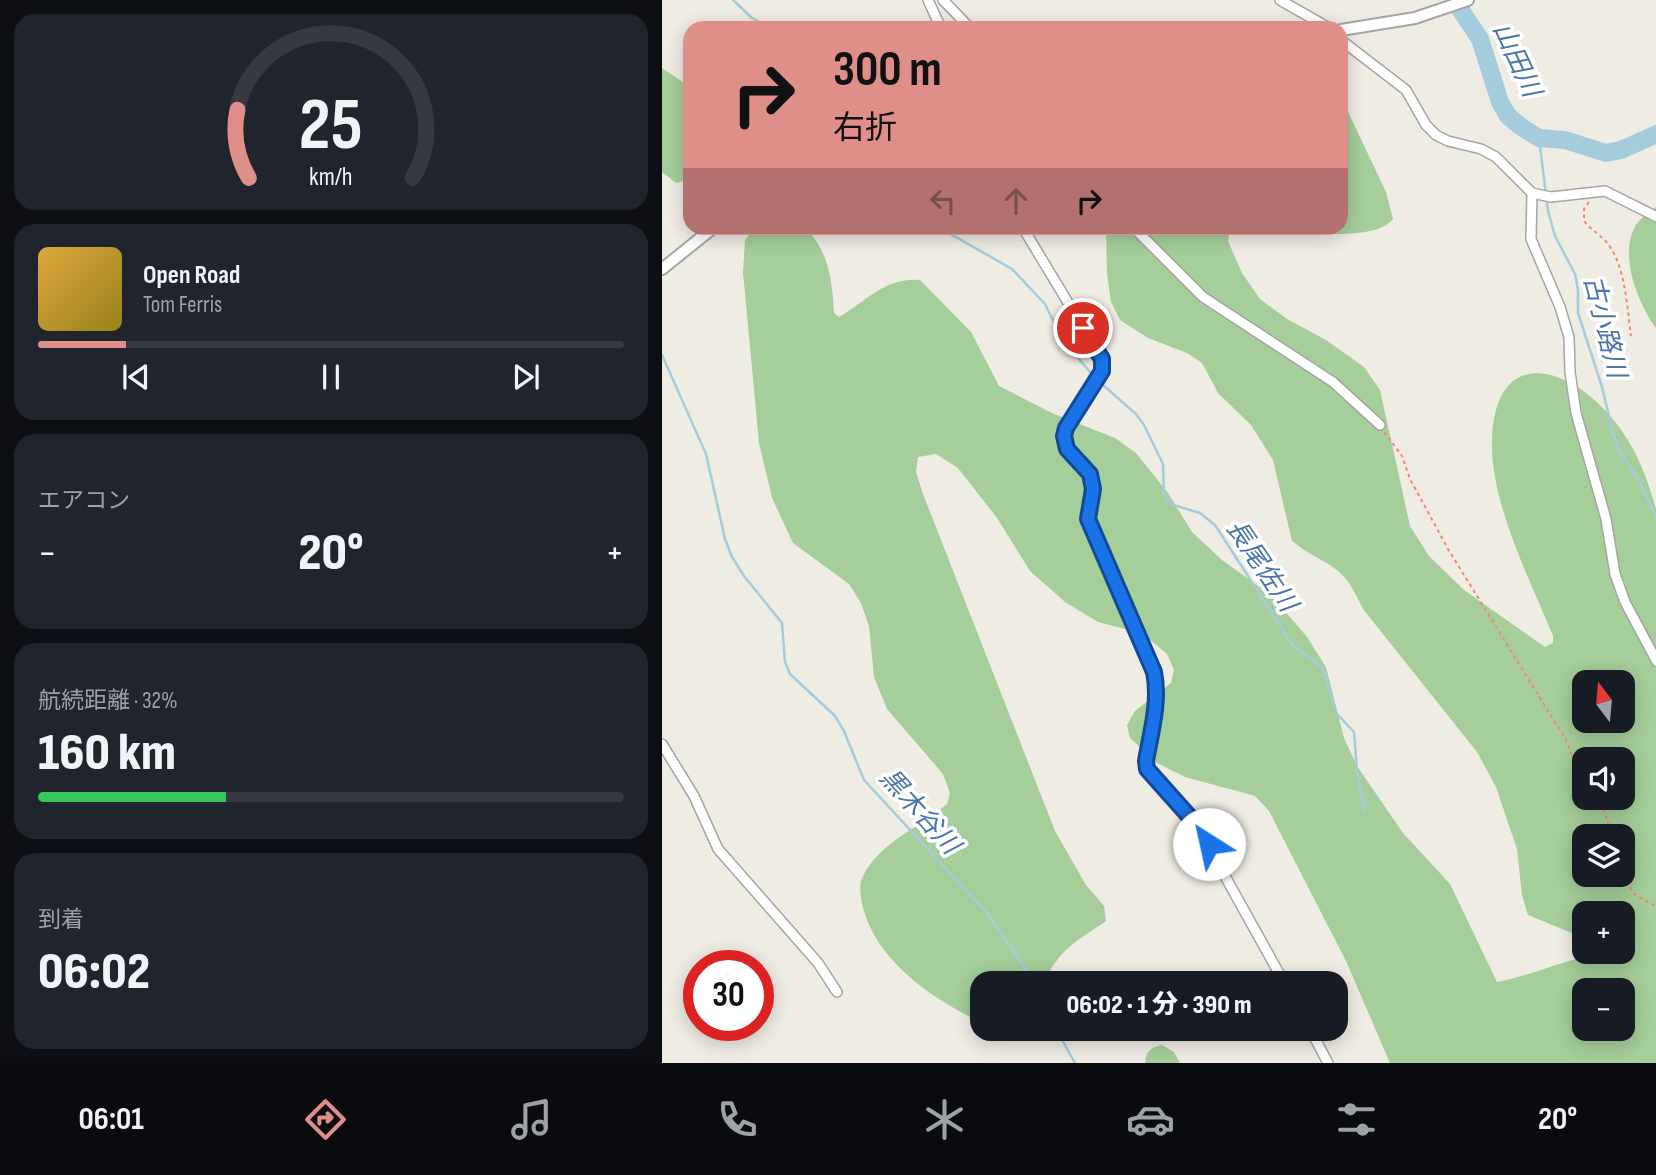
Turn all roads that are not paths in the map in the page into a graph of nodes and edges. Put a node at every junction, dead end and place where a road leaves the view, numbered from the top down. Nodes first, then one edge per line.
1 (928, 0) edge
2 (943, 0) edge
3 (1280, 0) edge
4 (1468, 0) edge
5 (938, 21) edge
6 (963, 21) edge
7 (1317, 21) edge
8 (1348, 29) edge
9 (1348, 45) edge
10 (1536, 194) junction
11 (1657, 217) edge
12 (704, 235) edge
13 (1027, 235) edge
14 (1141, 235) edge
15 (662, 269) edge
16 (1380, 425) road end
17 (1657, 662) edge
18 (662, 744) edge
19 (1278, 971) edge
20 (837, 992) dead end
21 (1316, 1041) edge
22 (1328, 1063) edge

1 - 5 street
2 - 6 street
3 - 7 street
4 - 8 street
9 - 10 street
10 - 11 street
10 - 17 street
12 - 15 street
13 - 19 street
14 - 16 street
18 - 20 street
21 - 22 street

